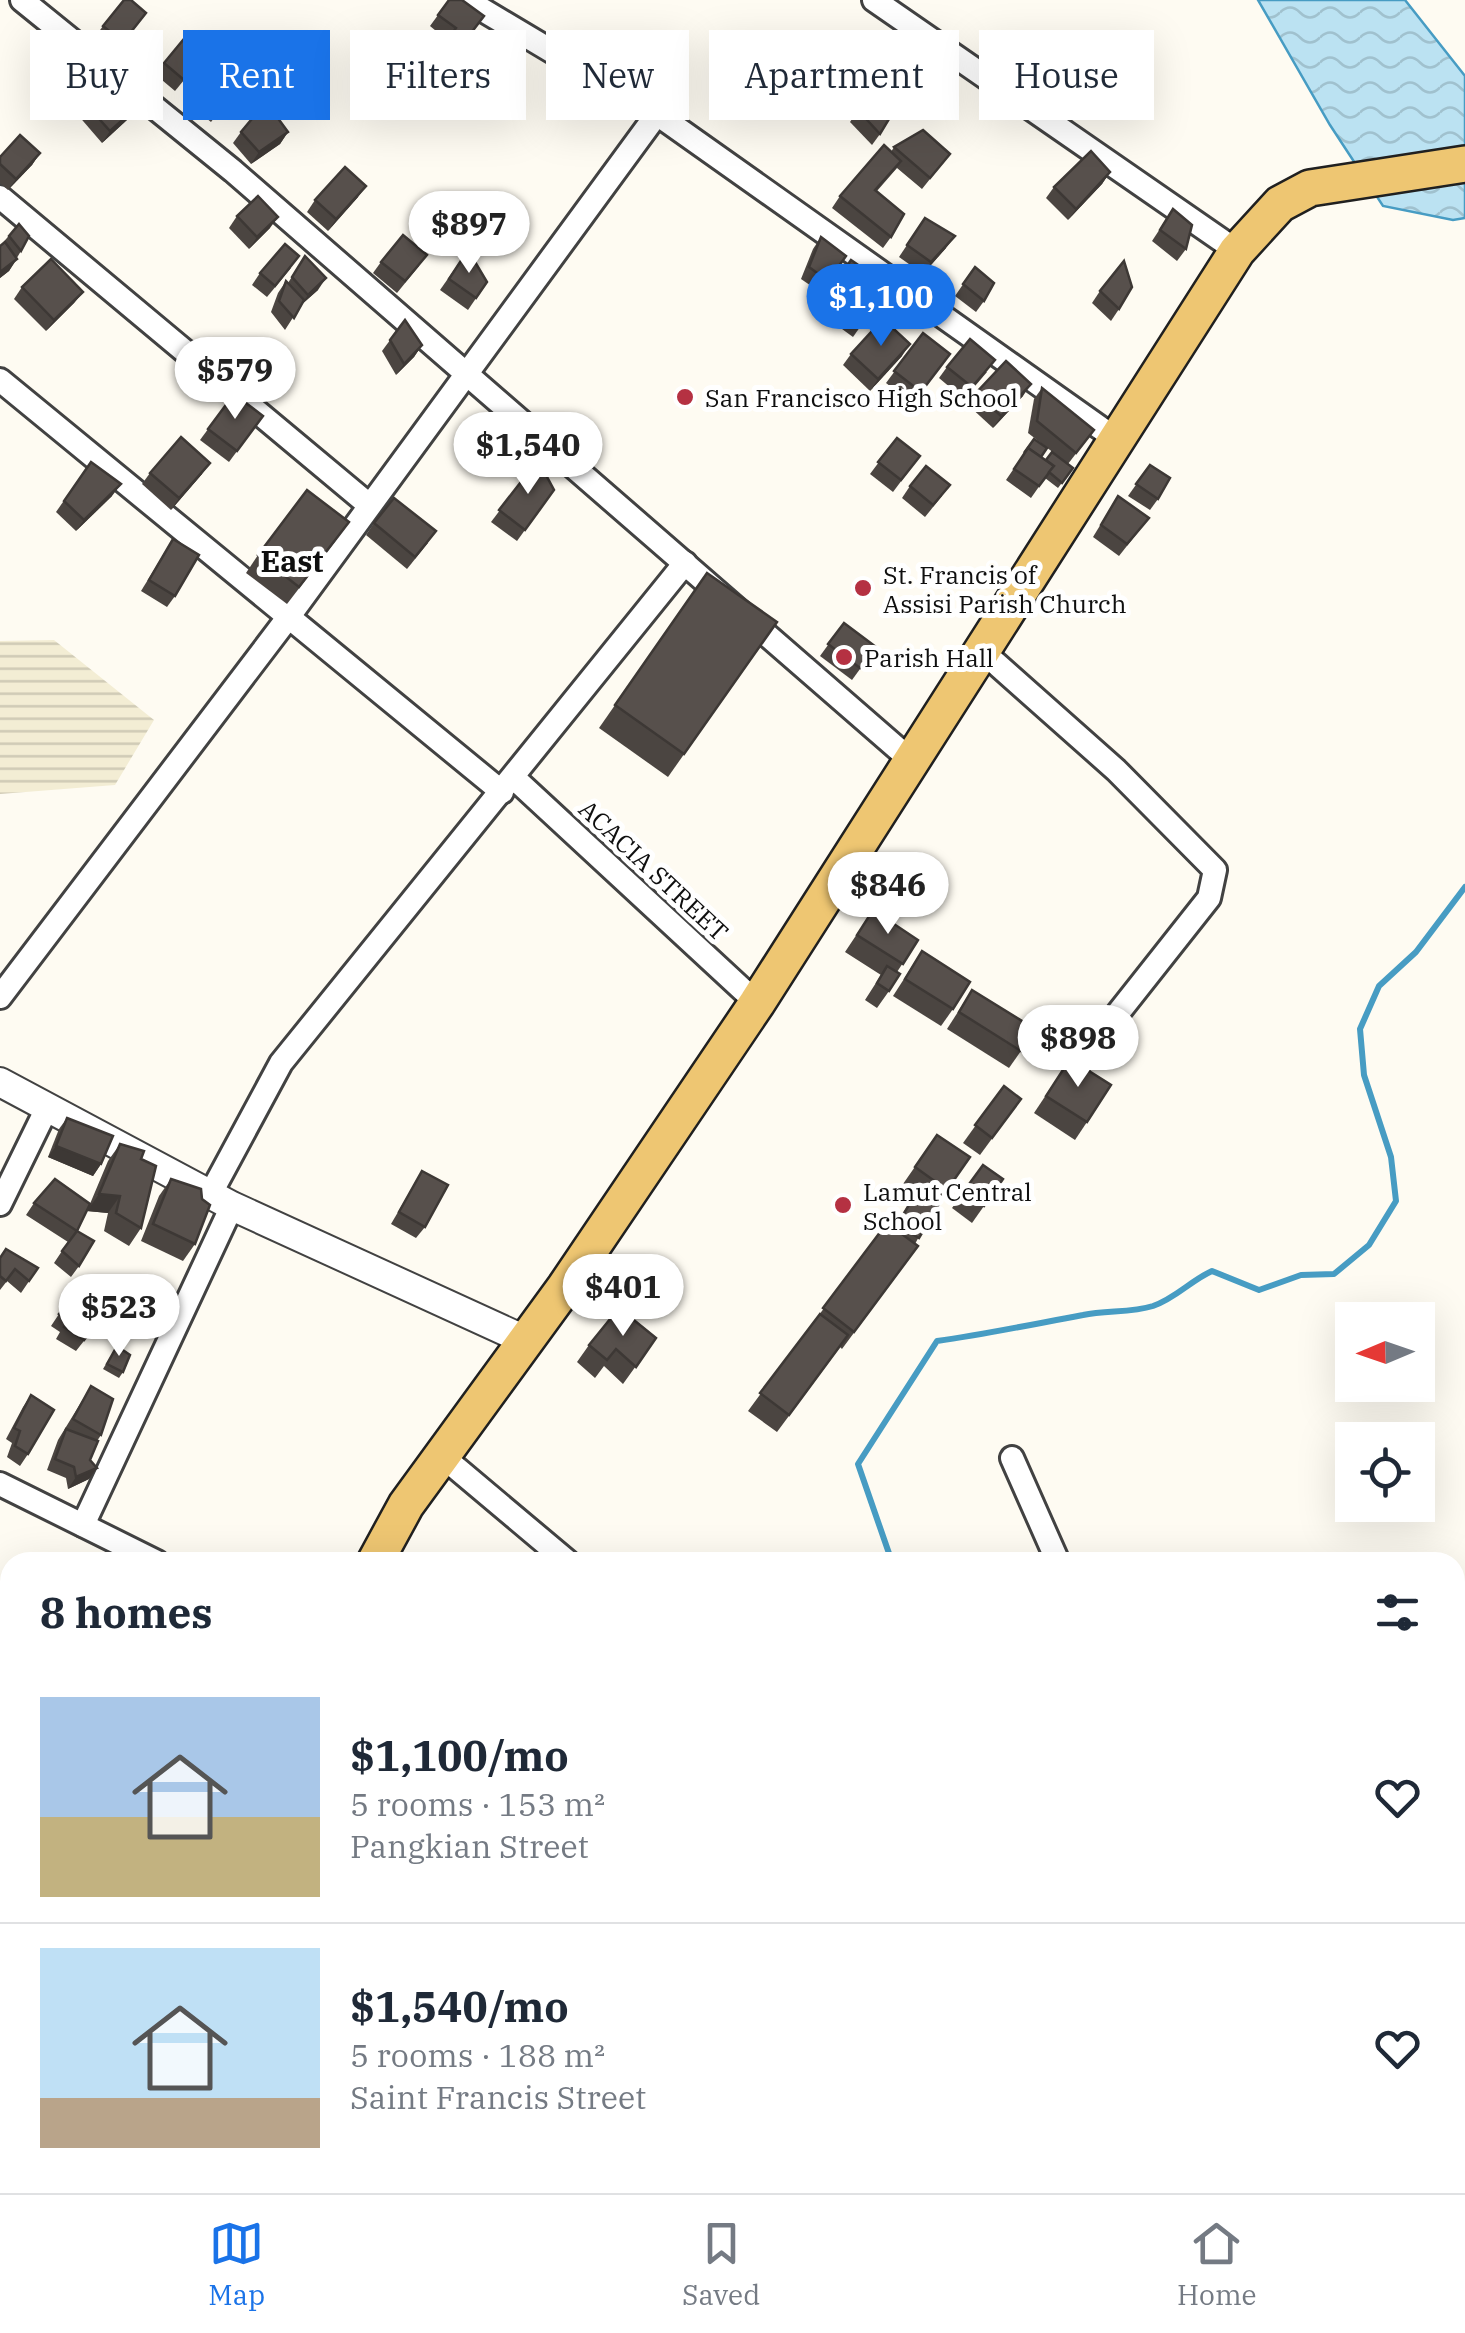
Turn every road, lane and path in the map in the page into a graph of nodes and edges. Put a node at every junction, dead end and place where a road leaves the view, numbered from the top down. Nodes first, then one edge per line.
1 (6, 0) edge
2 (22, 0) edge
3 (466, 0) edge
4 (874, 0) edge
5 (0, 8) edge
6 (507, 10) edge
7 (546, 37) edge
8 (653, 120) edge
9 (666, 120) edge
10 (1465, 164) edge
11 (0, 197) edge
12 (1236, 251) junction
13 (468, 375) junction
14 (0, 380) edge
15 (1116, 438) junction
16 (369, 504) junction
17 (685, 563) junction
18 (287, 619) junction
19 (982, 651) junction
20 (913, 762) junction
21 (508, 785) junction
22 (0, 998) edge
23 (757, 1003) junction
24 (1077, 1065) edge
25 (0, 1082) edge
26 (47, 1108) junction
27 (222, 1200) junction
28 (0, 1204) edge
29 (525, 1340) junction
30 (442, 1456) junction
31 (1012, 1458) dead end
32 (0, 1484) edge
33 (83, 1524) junction
34 (137, 1552) edge
35 (380, 1552) edge
36 (556, 1552) edge
37 (1054, 1552) edge

1 - 5 street
2 - 13 street
3 - 6 street
4 - 12 street
6 - 7 street
8 - 13 street
9 - 15 street
10 - 12 main road
11 - 16 street
12 - 15 main road
13 - 16 street
13 - 17 street
14 - 18 street, ACACIA STREET
15 - 19 main road
16 - 18 street
17 - 20 street
17 - 21 street
18 - 21 street, ACACIA STREET
18 - 22 street
19 - 20 main road
19 - 24 street
20 - 23 main road
21 - 23 street, ACACIA STREET
21 - 27 street
23 - 29 main road
25 - 26 street
26 - 27 street
26 - 28 street
27 - 29 street
27 - 33 street
29 - 30 main road
30 - 35 main road
30 - 36 street
31 - 37 street
32 - 33 street
33 - 34 street

